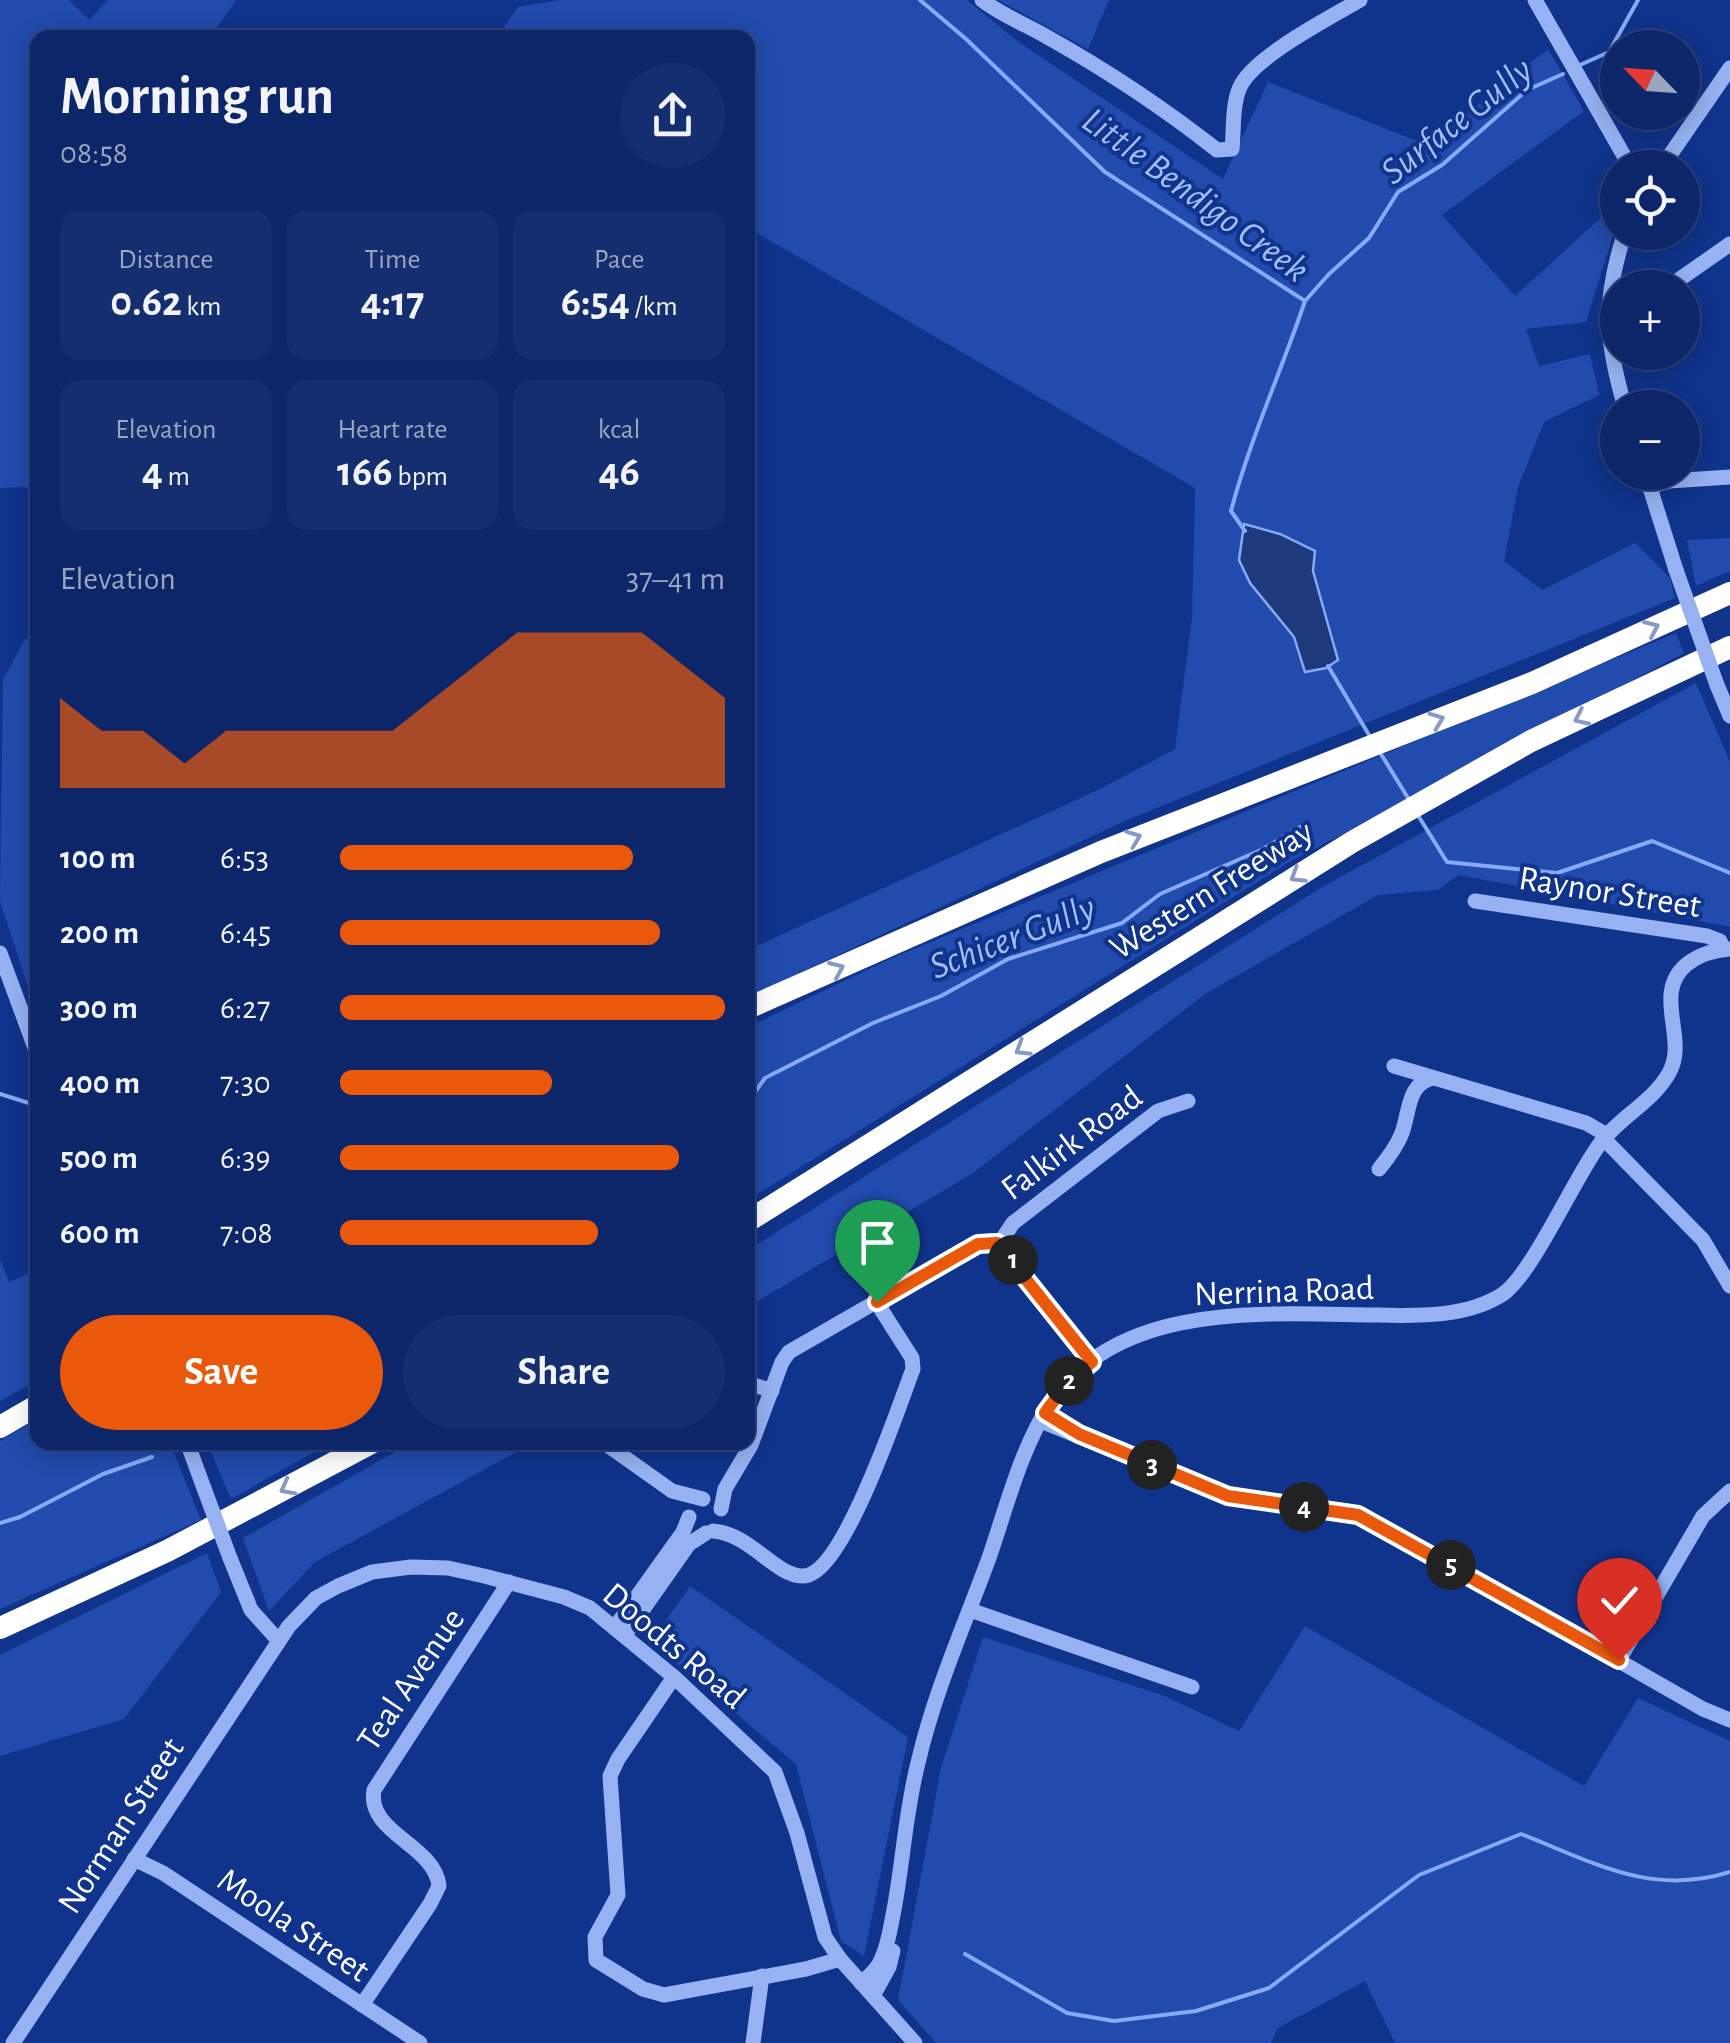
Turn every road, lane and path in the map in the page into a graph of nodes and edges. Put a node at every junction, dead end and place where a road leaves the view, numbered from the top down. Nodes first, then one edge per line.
1 (982, 0) edge
2 (1360, 0) edge
3 (1535, 0) edge
4 (1730, 68) edge
5 (1621, 150) edge
6 (1673, 150) edge
7 (1730, 244) edge
8 (1693, 270) edge
9 (1730, 477) edge
10 (1700, 479) edge
11 (1650, 490) edge
12 (1730, 593) edge
13 (1730, 647) edge
14 (1730, 716) edge
15 (1475, 901) dead end
16 (1727, 949) edge
17 (0, 953) edge
18 (755, 1005) edge
19 (30, 1034) edge
20 (1394, 1066) dead end
21 (1433, 1078) junction
22 (1188, 1101) dead end
23 (1605, 1137) junction
24 (1379, 1169) dead end
25 (755, 1218) edge
26 (999, 1244) junction
27 (1730, 1286) edge
28 (877, 1302) junction
29 (1092, 1362) junction
30 (755, 1385) edge
31 (772, 1391) junction
32 (30, 1410) edge
33 (1043, 1417) junction
34 (0, 1427) edge
35 (755, 1437) edge
36 (190, 1450) edge
37 (358, 1450) edge
38 (614, 1450) edge
39 (749, 1450) edge
40 (736, 1471) junction
41 (672, 1491) junction
42 (1730, 1491) edge
43 (704, 1499) junction
44 (722, 1510) junction
45 (689, 1516) junction
46 (710, 1532) junction
47 (745, 1541) junction
48 (508, 1582) junction
49 (970, 1610) junction
50 (0, 1628) edge
51 (620, 1631) junction
52 (278, 1640) junction
53 (1619, 1660) junction
54 (674, 1677) junction
55 (1192, 1687) dead end
56 (1730, 1720) edge
57 (134, 1859) junction
58 (898, 1892) junction
59 (593, 1948) junction
60 (575, 1949) dead end
61 (840, 1959) junction
62 (762, 1976) junction
63 (861, 1984) junction
64 (873, 1996) junction
65 (362, 2005) junction
66 (0, 2029) edge
67 (14, 2041) edge
68 (420, 2043) edge
69 (753, 2043) edge
70 (915, 2043) edge

1 - 2 street
3 - 5 street
4 - 6 street
7 - 8 street
9 - 10 street
11 - 14 street, bridge
18 -> 12 highway, Western Freeway
13 -> 25 highway, Western Freeway
15 - 16 street, Raynor Street
16 - 23 street, Nerrina Road
17 - 19 street
20 - 21 street
21 - 23 street
21 - 24 street
22 - 26 street, Falkirk Road
23 - 27 street
23 - 29 street, Nerrina Road
26 - 28 street
26 - 29 street
28 - 31 street
28 - 47 street
29 - 33 street, Nerrina Road
30 - 31 street
31 - 35 street
32 - 34 highway
33 - 49 street, Nerrina Road
33 - 53 street
36 - 52 street, bridge
37 -> 50 highway
38 - 41 street
39 - 40 street
40 - 43 street
40 - 44 street
41 - 43 street
41 - 45 street
42 - 53 street
43 - 44 street
43 - 45 street
44 - 46 street
44 - 47 street
45 - 46 street
45 - 51 street
46 - 47 street
46 - 51 street
48 - 51 street, Doodts Road
48 - 52 street, Doodts Road
48 - 65 street, Teal Avenue
49 - 55 street
49 - 58 street, Nerrina Road
51 - 54 street, Doodts Road
52 - 57 street, Norman Street
53 - 56 street
54 - 59 street
54 - 61 street, Doodts Road
57 - 65 street, Moola Street
57 - 67 street, Norman Street
58 - 63 street, Nerrina Road
58 - 64 street, Nerrina Road
59 - 60 street
59 - 62 street
61 - 62 street
61 - 63 street, Doodts Road
62 - 69 street
63 - 64 street, Doodts Road
64 - 70 street, Doodts Road
65 - 68 street, Moola Street
66 - 67 street

